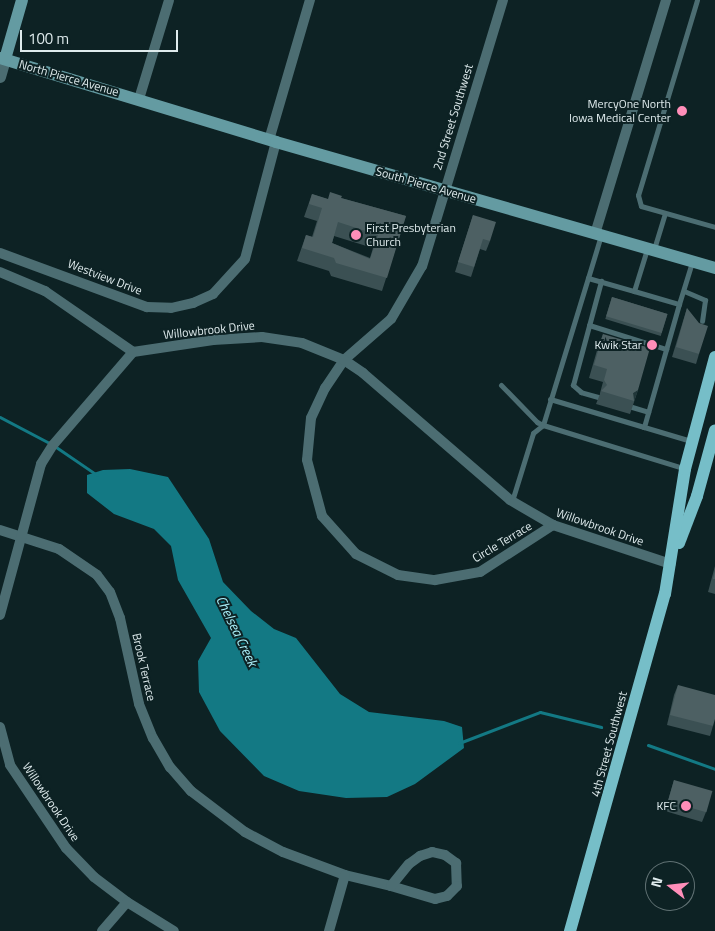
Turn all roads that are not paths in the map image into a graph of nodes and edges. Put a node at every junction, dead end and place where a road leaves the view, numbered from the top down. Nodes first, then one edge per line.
1 (22, 0) edge
2 (169, 0) edge
3 (310, 0) edge
4 (503, 0) edge
5 (666, 0) edge
6 (697, 0) edge
7 (3, 58) edge
8 (0, 78) edge
9 (139, 99) junction
10 (272, 141) junction
11 (444, 190) junction
12 (665, 214) junction
13 (715, 227) edge
14 (598, 235) junction
15 (650, 250) junction
16 (0, 253) edge
17 (692, 262) junction
18 (715, 268) edge
19 (0, 272) edge
20 (588, 278) junction
21 (601, 281) junction
22 (634, 291) junction
23 (684, 291) junction
24 (679, 304) junction
25 (702, 321) dead end
26 (589, 325) junction
27 (666, 349) junction
28 (133, 352) junction
29 (715, 357) edge
30 (344, 360) junction
31 (501, 385) dead end
32 (598, 397) dead end
33 (550, 399) junction
34 (632, 407) edge
35 (648, 412) junction
36 (543, 425) junction
37 (644, 427) junction
38 (715, 430) edge
39 (692, 441) junction
40 (684, 469) junction
41 (512, 501) junction
42 (553, 526) junction
43 (0, 530) edge
44 (21, 537) junction
45 (671, 564) junction
46 (0, 615) edge
47 (0, 727) edge
48 (345, 876) junction
49 (391, 886) junction
50 (128, 902) junction
51 (102, 931) edge
52 (174, 931) edge
53 (329, 931) edge
54 (570, 931) edge

1 - 7 main road
2 - 9 street
3 - 10 street, Westview Drive
4 - 11 street, 2nd Street Southwest
5 - 14 street
6 - 12 lane
7 - 8 street
7 - 9 main road, North Pierce Avenue
9 - 10 main road, South Pierce Avenue
10 - 11 main road, South Pierce Avenue
10 - 16 street, Westview Drive
11 - 14 main road, South Pierce Avenue
11 - 30 street, 2nd Street Southwest
12 - 13 lane
12 - 15 lane
14 - 15 main road, South Pierce Avenue
14 - 20 lane
15 - 17 main road, South Pierce Avenue
15 - 22 lane
17 - 18 main road, South Pierce Avenue
17 - 23 lane
19 - 28 street
20 - 21 lane
20 - 33 lane
21 - 22 lane
21 - 26 lane
22 - 24 lane
23 - 24 lane
23 - 25 lane
24 - 27 lane
26 - 27 lane
26 - 32 lane
27 - 35 lane
28 - 30 street, Willowbrook Drive
28 - 44 street
29 - 39 main road, 4th Street Southwest
30 - 41 street, Willowbrook Drive
30 - 42 street, Circle Terrace
31 - 36 lane
33 - 36 lane
33 - 37 lane
34 - 35 lane
35 - 37 lane
36 - 40 lane
36 - 41 lane
37 - 39 lane
38 - 45 main road, 4th Street Southwest
39 - 40 main road, 4th Street Southwest
40 - 45 main road, 4th Street Southwest
41 - 42 street, Willowbrook Drive
42 - 45 street, Willowbrook Drive
43 - 44 street, Brook Terrace
44 - 46 street
44 - 48 street, Brook Terrace
45 - 54 main road, 4th Street Southwest
47 - 50 street, Willowbrook Drive
48 - 49 street, Brook Terrace
48 - 53 street
49 - 49 street, Brook Terrace
50 - 51 street
50 - 52 street, Willowbrook Drive

